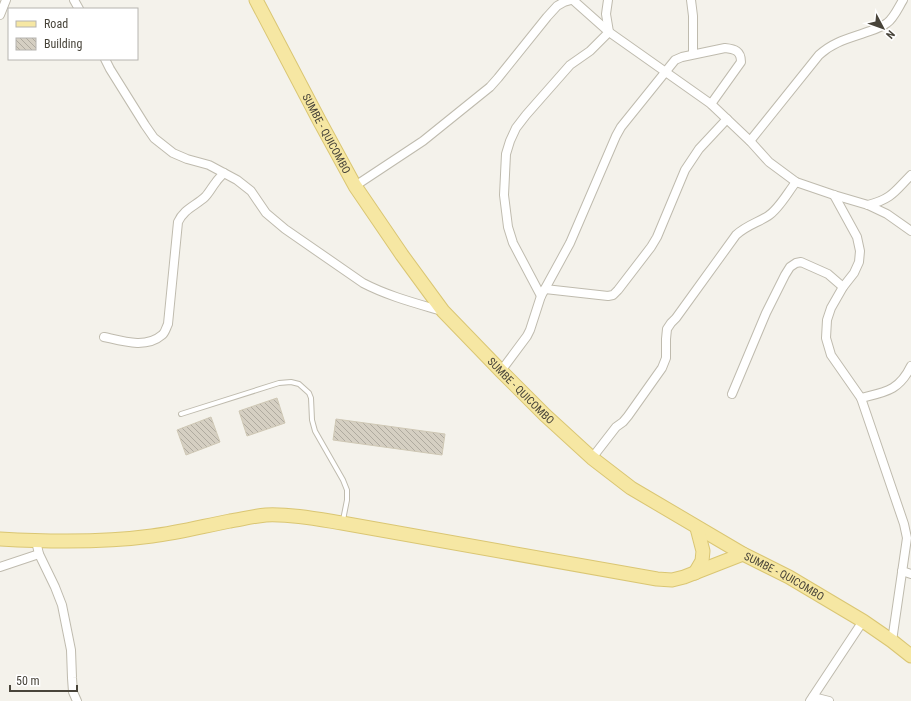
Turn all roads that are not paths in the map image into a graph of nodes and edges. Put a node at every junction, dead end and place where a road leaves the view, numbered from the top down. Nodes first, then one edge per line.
1 (6, 0) edge
2 (256, 0) edge
3 (572, 0) edge
4 (608, 0) edge
5 (691, 0) edge
6 (903, 0) edge
7 (0, 15) edge
8 (609, 32) junction
9 (693, 54) junction
10 (106, 60) edge
11 (665, 72) junction
12 (711, 104) junction
13 (727, 119) junction
14 (750, 141) junction
15 (224, 173) junction
16 (911, 175) edge
17 (796, 182) junction
18 (355, 186) junction
19 (834, 195) junction
20 (868, 205) junction
21 (911, 231) edge
22 (843, 287) junction
23 (543, 293) junction
24 (443, 311) junction
25 (104, 337) dead end
26 (911, 366) edge
27 (501, 371) junction
28 (732, 394) dead end
29 (861, 398) junction
30 (181, 414) dead end
31 (592, 458) junction
32 (342, 523) junction
33 (698, 528) junction
34 (0, 539) edge
35 (37, 548) junction
36 (742, 554) junction
37 (0, 567) edge
38 (902, 571) junction
39 (695, 573) junction
40 (911, 574) edge
41 (863, 621) junction
42 (892, 641) junction
43 (911, 656) edge
44 (811, 699) edge
45 (77, 701) edge
46 (829, 701) edge

1 - 7 street
2 - 18 main road, SUMBE - QUICOMBO
3 - 8 street
3 - 18 street
4 - 8 street
5 - 9 street
6 - 14 street
8 - 11 street
8 - 23 street
9 - 11 street
9 - 12 street
10 - 15 street
11 - 12 street
11 - 23 street
12 - 13 street
13 - 14 street
13 - 23 street
14 - 17 street
15 - 24 street
15 - 25 street
16 - 20 street
17 - 19 street
17 - 31 street
18 - 24 main road, SUMBE - QUICOMBO
19 - 20 street
19 - 22 street
20 - 21 street
22 - 28 street
22 - 29 street
23 - 27 street
24 - 27 main road, SUMBE - QUICOMBO
26 - 29 street
27 - 31 main road, SUMBE - QUICOMBO
29 - 38 street
30 - 32 lane
31 - 33 main road, SUMBE - QUICOMBO
32 - 35 main road
32 - 39 main road
33 - 36 main road, SUMBE - QUICOMBO
33 - 39 main road
34 - 35 main road
35 - 37 street
35 - 45 street
36 - 39 main road
36 - 41 main road, SUMBE - QUICOMBO
38 - 40 street
38 - 42 street
41 - 42 main road, SUMBE - QUICOMBO
41 - 44 street
42 - 43 main road, SUMBE - QUICOMBO
44 - 46 street

